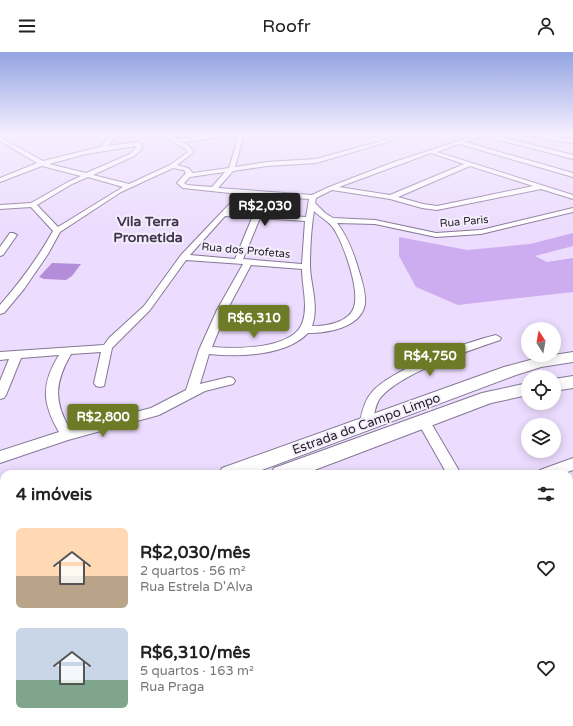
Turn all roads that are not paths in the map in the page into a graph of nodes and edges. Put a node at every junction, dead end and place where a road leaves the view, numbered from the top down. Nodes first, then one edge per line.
1 (39, 165) edge
2 (48, 165) edge
3 (109, 165) edge
4 (232, 165) edge
5 (258, 165) edge
6 (391, 165) edge
7 (467, 165) edge
8 (474, 165) edge
9 (540, 165) edge
10 (172, 166) joint
11 (231, 170) junction
12 (190, 175) junction
13 (573, 175) edge
14 (86, 176) junction
15 (0, 180) edge
16 (129, 186) junction
17 (540, 187) junction
18 (331, 188) junction
19 (213, 190) junction
20 (244, 193) junction
21 (391, 197) junction
22 (573, 197) edge
23 (312, 201) junction
24 (33, 205) junction
25 (0, 207) edge
26 (573, 210) edge
27 (223, 214) junction
28 (257, 216) junction
29 (308, 219) junction
30 (332, 220) junction
31 (57, 231) junction
32 (13, 235) dead end
33 (0, 252) edge
34 (184, 257) junction
35 (243, 262) junction
36 (306, 267) junction
37 (0, 311) edge
38 (306, 330) junction
39 (496, 338) dead end
40 (107, 348) junction
41 (204, 350) junction
42 (67, 351) junction
43 (0, 356) edge
44 (16, 356) junction
45 (573, 358) edge
46 (229, 381) dead end
47 (573, 382) edge
48 (100, 383) dead end
49 (561, 384) edge
50 (521, 389) edge
51 (192, 392) junction
52 (0, 395) edge
53 (423, 421) junction
54 (366, 422) junction
55 (67, 435) junction
56 (0, 457) edge
57 (573, 464) edge
58 (240, 470) edge
59 (292, 470) edge
60 (452, 470) edge
61 (556, 470) edge

1 - 15 street
2 - 14 street
3 - 14 street
4 - 11 street
5 - 11 street
6 - 18 street
7 - 21 street
8 - 17 street
9 - 13 street
10 - 12 street
10 - 16 street
11 - 12 street
11 - 19 street
12 - 19 street
14 - 16 street
14 - 24 street
16 - 31 street
17 - 21 street
17 - 22 street
18 - 21 street
18 - 23 street
19 - 20 street
20 - 23 street
20 - 27 street
23 - 29 street
23 - 30 street
24 - 25 street
24 - 31 street
26 - 30 street, Rua Paris
27 - 28 street
27 - 34 street
28 - 29 street
28 - 35 street
29 - 36 street
30 - 38 street
31 - 37 street
32 - 33 street
34 - 35 street, Rua dos Profetas
34 - 40 street
35 - 36 street, Rua dos Profetas
35 - 41 street
36 - 38 street
38 - 41 street
39 - 54 street
40 - 42 street
40 - 48 street
41 - 51 street
42 - 44 street
42 - 55 street
43 - 44 street
44 - 52 street
45 - 54 street, Estrada do Campo Limpo
46 - 51 street
47 - 49 street
50 - 53 street, Estrada do Campo Limpo
51 - 55 street
53 - 59 street, Estrada do Campo Limpo
53 - 60 street
54 - 58 street, Estrada do Campo Limpo
55 - 56 street
57 - 61 street

